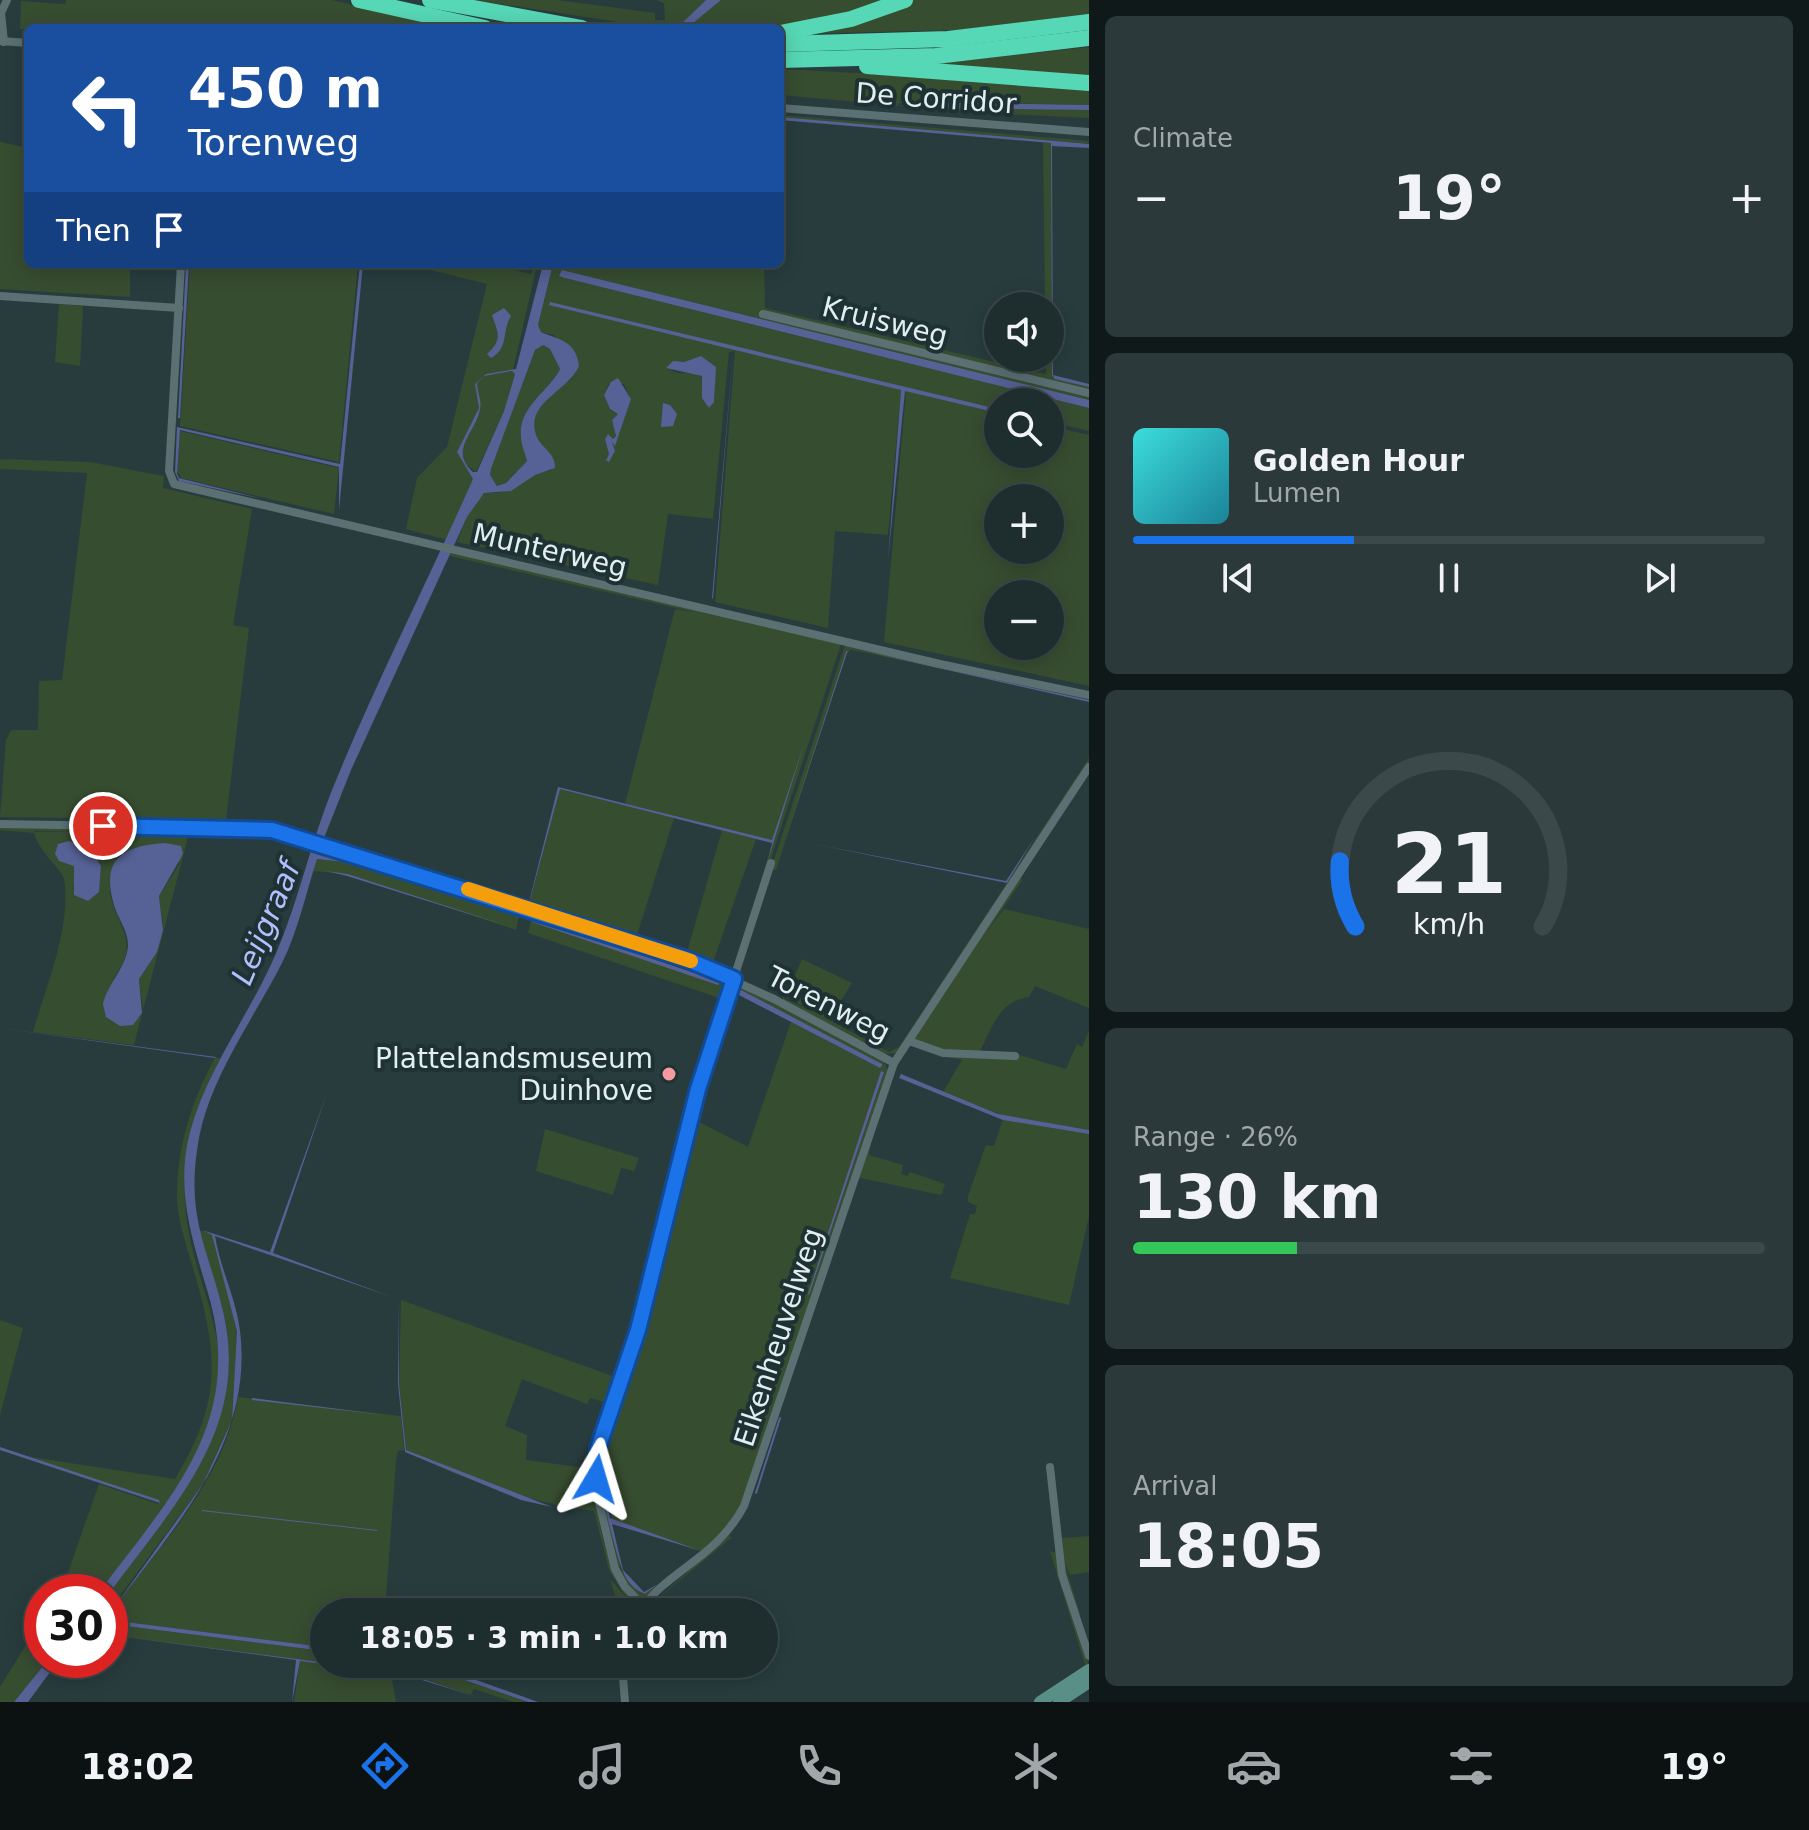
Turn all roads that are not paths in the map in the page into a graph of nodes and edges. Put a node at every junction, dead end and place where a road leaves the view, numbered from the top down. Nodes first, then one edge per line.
1 (7, 0) edge
2 (359, 0) edge
3 (430, 0) edge
4 (905, 0) edge
5 (1, 14) edge
6 (1089, 22) edge
7 (467, 24) edge
8 (560, 24) edge
9 (784, 32) edge
10 (1089, 38) edge
11 (2, 42) edge
12 (24, 43) edge
13 (784, 44) edge
14 (784, 60) edge
15 (839, 60) junction
16 (1089, 83) edge
17 (784, 108) edge
18 (1089, 132) edge
19 (181, 268) edge
20 (0, 296) edge
21 (179, 308) junction
22 (763, 314) dead end
23 (1089, 393) edge
24 (1089, 695) edge
25 (1089, 767) edge
26 (0, 824) edge
27 (771, 863) dead end
28 (734, 979) junction
29 (909, 1041) junction
30 (1015, 1056) dead end
31 (894, 1063) junction
32 (1050, 1467) dead end
33 (633, 1598) edge
34 (654, 1598) edge
35 (1089, 1656) edge
36 (1089, 1670) edge
37 (623, 1678) edge
38 (1089, 1682) edge
39 (625, 1702) edge
40 (1040, 1702) edge
41 (1059, 1702) edge

1 - 5 street
2 - 7 highway
3 - 8 highway
4 - 9 highway
5 - 11 street
6 - 13 highway
10 - 15 highway
11 - 12 street
14 - 15 highway
15 - 16 highway
17 - 18 street, De Corridor
19 - 21 street, Munterweg
20 - 21 street
21 - 24 street, Munterweg
22 - 23 street, Kruisweg
25 - 29 street, Eikenheuvelweg
26 - 28 street, Torenweg
27 - 28 street
28 - 31 street, Torenweg
28 - 33 street
29 - 30 street
29 - 31 street, Eikenheuvelweg
31 - 34 street, Eikenheuvelweg
32 - 35 street
36 - 40 street
37 - 39 street
38 - 41 street

